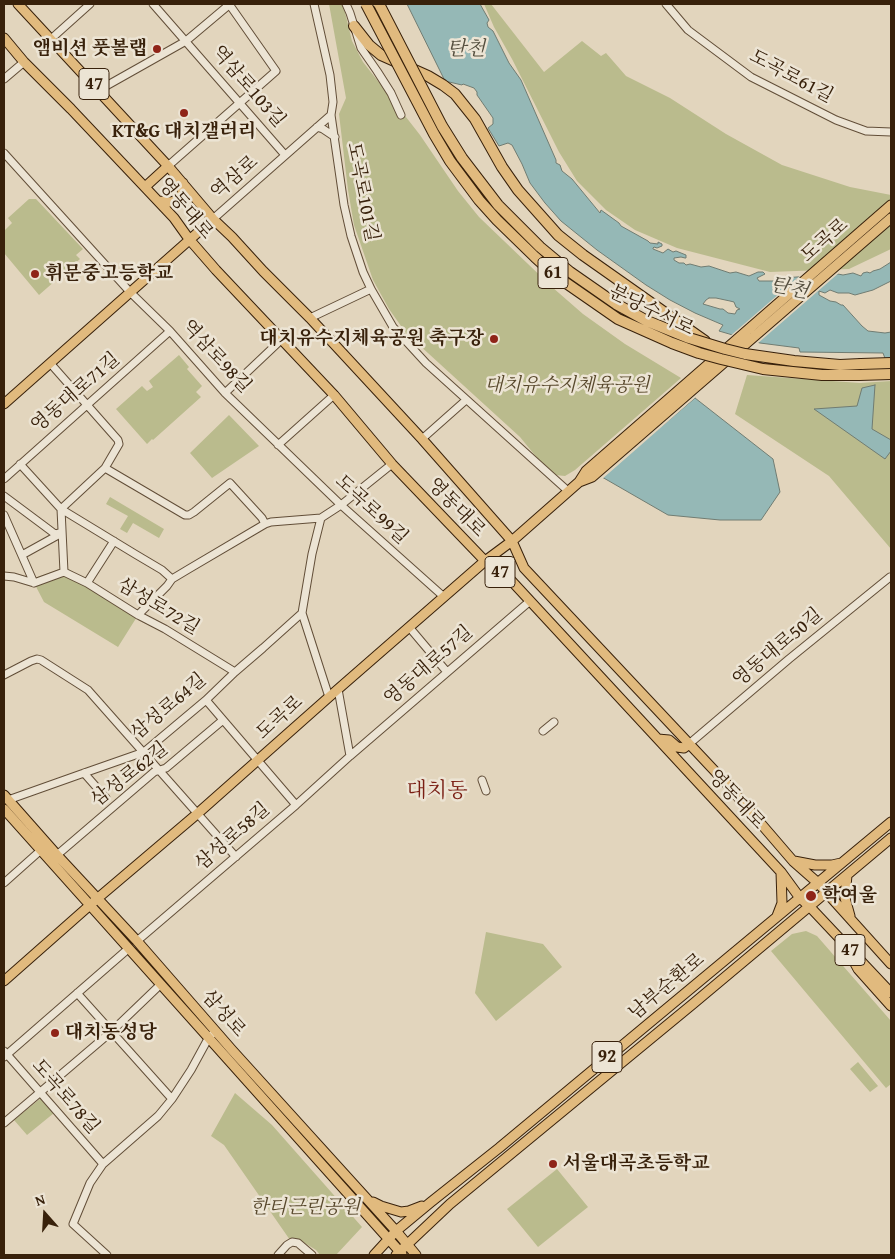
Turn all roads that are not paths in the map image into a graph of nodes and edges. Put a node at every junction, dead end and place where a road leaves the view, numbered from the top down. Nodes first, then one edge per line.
1 (18, 4) edge
2 (90, 4) edge
3 (153, 4) edge
4 (229, 4) edge
5 (314, 4) edge
6 (346, 4) edge
7 (366, 4) edge
8 (379, 4) edge
9 (666, 4) edge
10 (354, 26) junction
11 (4, 38) edge
12 (51, 39) junction
13 (186, 41) junction
14 (24, 62) junction
15 (4, 79) edge
16 (99, 90) junction
17 (239, 104) junction
18 (401, 115) dead end
19 (331, 116) junction
20 (317, 127) junction
21 (891, 132) edge
22 (335, 137) junction
23 (4, 153) edge
24 (285, 155) junction
25 (168, 166) junction
26 (183, 184) junction
27 (145, 186) junction
28 (158, 200) junction
29 (891, 205) edge
30 (891, 218) edge
31 (213, 219) junction
32 (189, 239) junction
33 (371, 289) junction
34 (130, 292) junction
35 (310, 318) junction
36 (170, 331) junction
37 (281, 340) junction
38 (708, 343) junction
39 (891, 363) edge
40 (50, 364) junction
41 (891, 374) edge
42 (225, 393) junction
43 (334, 395) junction
44 (466, 400) junction
45 (4, 404) edge
46 (87, 405) junction
47 (422, 439) junction
48 (278, 445) junction
49 (20, 464) junction
50 (392, 464) junction
51 (105, 468) junction
52 (4, 479) edge
53 (579, 482) junction
54 (568, 491) junction
55 (4, 496) edge
56 (341, 504) junction
57 (61, 508) junction
58 (4, 515) edge
59 (321, 518) junction
60 (265, 524) junction
61 (62, 532) junction
62 (114, 541) junction
63 (512, 541) junction
64 (22, 555) junction
65 (485, 561) junction
66 (64, 572) junction
67 (4, 576) edge
68 (890, 577) dead end
69 (172, 579) junction
70 (34, 583) junction
71 (87, 583) junction
72 (444, 597) junction
73 (530, 601) junction
74 (302, 613) junction
75 (138, 615) junction
76 (409, 627) junction
77 (235, 672) junction
78 (447, 672) junction
79 (4, 675) edge
80 (338, 689) junction
81 (329, 697) junction
82 (206, 700) junction
83 (223, 720) junction
84 (554, 722) dead end
85 (543, 731) dead end
86 (658, 739) junction
87 (689, 744) junction
88 (144, 752) junction
89 (350, 756) junction
90 (257, 761) junction
91 (160, 771) junction
92 (84, 773) junction
93 (482, 780) dead end
94 (486, 791) dead end
95 (6, 798) edge
96 (106, 798) dead end
97 (296, 805) junction
98 (4, 809) edge
99 (198, 814) junction
100 (891, 822) edge
101 (891, 838) edge
102 (41, 850) junction
103 (57, 855) junction
104 (236, 857) junction
105 (793, 861) junction
106 (843, 862) junction
107 (781, 872) junction
108 (847, 875) junction
109 (4, 883) edge
110 (818, 883) junction
111 (826, 892) junction
112 (98, 898) junction
113 (800, 898) junction
114 (89, 906) junction
115 (810, 907) junction
116 (777, 916) junction
117 (852, 921) junction
118 (864, 934) junction
119 (137, 941) junction
120 (845, 945) junction
121 (128, 949) junction
122 (891, 957) edge
123 (891, 964) edge
124 (4, 981) edge
125 (161, 984) junction
126 (891, 993) edge
127 (77, 994) junction
128 (891, 1006) edge
129 (111, 1032) junction
130 (212, 1034) junction
131 (5, 1054) edge
132 (39, 1092) junction
133 (172, 1099) junction
134 (4, 1123) edge
135 (102, 1164) junction
136 (357, 1188) junction
137 (431, 1202) junction
138 (396, 1231) junction
139 (389, 1239) junction
140 (407, 1244) junction
141 (399, 1254) edge
142 (108, 1255) edge
143 (278, 1255) edge
144 (312, 1255) edge
145 (374, 1255) edge
146 (416, 1255) edge

1 - 12 main road, 영동대로 / 47
2 - 12 street
3 - 13 street, 역삼로103길
4 - 13 street
4 - 17 street
5 - 19 street, 도곡로101길
6 - 10 street
7 - 41 highway, 분당수서로 / 61, bridge
8 - 38 highway, 분당수서로 / 61, bridge
9 - 21 street, 도곡로61길
10 - 18 street
10 - 38 highway, bridge
11 - 14 main road, 영동대로 / 47
12 - 16 main road, 영동대로 / 47
13 - 16 street
13 - 17 street, 역삼로103길
14 - 15 street
14 - 27 main road, 영동대로 / 47
16 - 25 main road, 영동대로 / 47
17 - 24 street, 역삼로103길
17 - 25 street
19 - 20 street, 역삼로
19 - 22 street, 도곡로101길
20 - 22 street
20 - 24 street, 역삼로
22 - 33 street, 도곡로101길
23 - 34 street, 역삼로98길
24 - 31 street, 역삼로
25 - 26 main road, 영동대로 / 47
25 - 27 main road
26 - 28 main road
26 - 31 main road, 영동대로 / 47
27 - 28 main road, 영동대로 / 47
28 - 32 main road, 영동대로 / 47
29 - 53 main road, 도곡로, bridge
30 - 53 main road, 도곡로, bridge
31 - 32 main road, 역삼로
31 - 35 main road, 영동대로 / 47
32 - 34 main road, 역삼로
32 - 37 main road, 영동대로 / 47
33 - 35 street
33 - 44 street, 도곡로101길
34 - 36 street, 역삼로98길
34 - 40 main road, 역삼로
35 - 47 main road, 영동대로 / 47
36 - 42 street, 역삼로98길
36 - 46 street, 영동대로71길
37 - 42 street
37 - 43 main road, 영동대로 / 47
38 - 39 highway, 분당수서로 / 61, bridge
40 - 45 main road, 역삼로
40 - 46 street
42 - 48 street, 역삼로98길
43 - 48 street
43 - 50 main road, 영동대로 / 47
44 - 47 street
44 - 54 street, 도곡로101길
46 - 49 street, 영동대로71길
46 - 51 street
47 - 63 main road, 영동대로 / 47
48 - 56 street, 도곡로99길
49 - 52 street, 영동대로71길
49 - 57 street
50 - 56 street
50 - 65 main road, 영동대로 / 47
51 - 57 street
51 - 60 street
53 - 54 main road, 도곡로
54 - 63 main road, 도곡로
55 - 61 street
56 - 59 street
56 - 72 street, 도곡로99길
57 - 61 street
57 - 62 street
58 - 64 street
59 - 60 street
59 - 74 street
60 - 69 street
61 - 64 street
61 - 66 street
62 - 69 street
62 - 71 street
63 - 65 main road, 도곡로
63 - 87 main road, 영동대로 / 47
64 - 70 street
65 - 72 main road, 도곡로
65 - 73 main road, 영동대로 / 47
66 - 70 street
66 - 71 street, 삼성로72길
67 - 70 street
68 - 87 street, 영동대로50길
69 - 75 street
71 - 75 street, 삼성로72길
72 - 76 main road, 도곡로
73 - 78 street, 영동대로57길
73 - 86 main road, 영동대로 / 47
74 - 77 street, 삼성로64길
74 - 81 street
75 - 77 street, 삼성로72길
76 - 78 street
76 - 80 main road, 도곡로
77 - 82 street, 삼성로64길
78 - 89 street, 영동대로57길
79 - 88 street
80 - 81 main road, 도곡로
80 - 89 street
81 - 90 main road, 도곡로
82 - 83 street
82 - 88 street, 삼성로64길
83 - 90 street
83 - 91 street, 삼성로62길
84 - 85 street
86 - 87 main road
86 - 107 main road, 영동대로 / 47
87 - 105 main road, 영동대로 / 47
88 - 91 street
88 - 92 street, 삼성로64길
89 - 97 street, 삼성로58길
90 - 97 street
90 - 99 main road, 도곡로
91 - 99 street
91 - 103 street, 삼성로62길
92 - 95 street, 삼성로64길
92 - 96 street
93 - 94 street
95 - 103 main road, 삼성로
97 - 104 street, 삼성로58길
98 - 102 main road, 삼성로
99 - 104 street
99 - 112 main road, 도곡로
100 - 106 main road, 남부순환로 / 92
101 - 108 main road, 남부순환로 / 92
102 - 109 street
102 - 114 main road, 삼성로
103 - 112 main road, 삼성로
104 - 119 street, 삼성로58길
105 - 106 main road
105 - 110 main road, 영동대로 / 47
106 - 110 main road, 남부순환로 / 92
107 - 113 main road, 영동대로 / 47
107 - 116 main road
108 - 111 main road, 남부순환로 / 92
108 - 117 main road
110 - 111 main road, 영동대로 / 47
110 - 113 main road, 남부순환로 / 92
111 - 115 main road, 남부순환로 / 92
111 - 117 main road, 영동대로 / 47
112 - 114 main road, 도곡로
112 - 119 main road, 삼성로
113 - 115 main road, 영동대로 / 47
113 - 116 main road, 남부순환로 / 92
114 - 121 main road, 삼성로
114 - 124 main road, 도곡로
115 - 120 main road, 영동대로 / 47
115 - 140 main road, 남부순환로 / 92
116 - 137 main road, 남부순환로 / 92
117 - 118 main road, 영동대로 / 47
118 - 122 main road
118 - 123 main road, 영동대로 / 47
119 - 130 main road, 삼성로
120 - 126 main road, 영동대로 / 47
120 - 128 main road
121 - 125 main road, 삼성로
121 - 127 street
125 - 129 street
125 - 130 main road, 삼성로
127 - 129 street
127 - 131 street
129 - 132 street
129 - 133 street
130 - 133 street
130 - 136 main road, 삼성로
130 - 139 main road, 삼성로
131 - 132 street, 도곡로78길
132 - 134 street
132 - 135 street, 도곡로78길
133 - 135 street
135 - 142 street
136 - 137 main road
136 - 138 main road, 삼성로
137 - 138 main road, 남부순환로 / 92
138 - 139 main road, 남부순환로 / 92
138 - 140 main road, 삼성로
139 - 141 main road, 삼성로
139 - 145 main road, 남부순환로 / 92
140 - 141 main road, 남부순환로 / 92
140 - 146 main road, 삼성로
143 - 144 street

